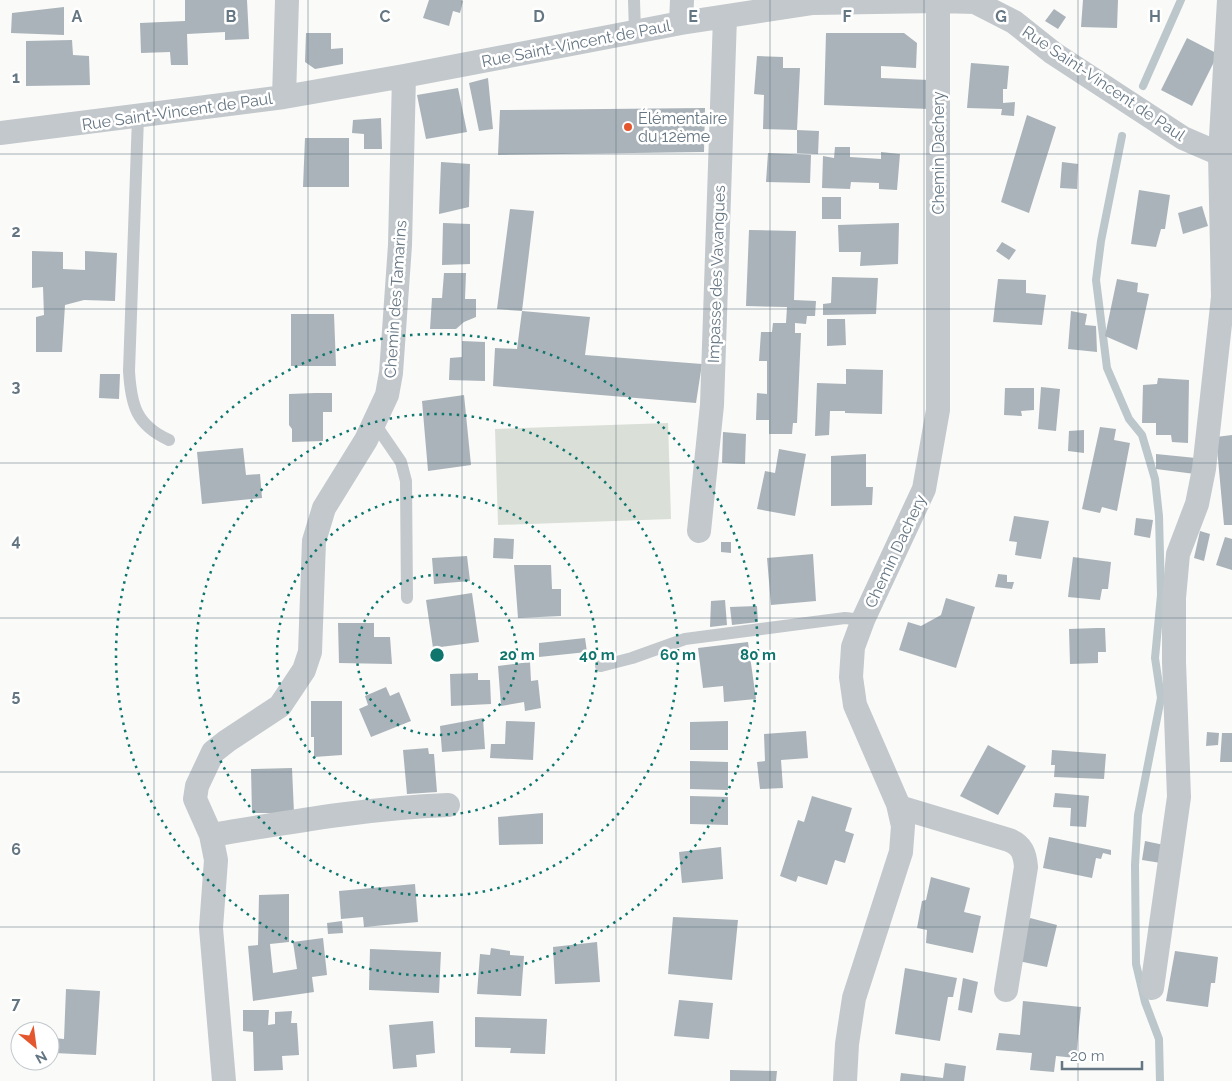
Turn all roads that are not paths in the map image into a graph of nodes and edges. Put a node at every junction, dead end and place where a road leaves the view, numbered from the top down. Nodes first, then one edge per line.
1 (287, 0) edge
2 (634, 0) edge
3 (682, 0) edge
4 (938, 0) edge
5 (1229, 0) edge
6 (725, 16) junction
7 (681, 24) junction
8 (635, 32) junction
9 (404, 76) junction
10 (284, 97) junction
11 (138, 117) junction
12 (0, 133) edge
13 (1226, 155) edge
14 (375, 424) junction
15 (169, 440) dead end
16 (699, 531) dead end
17 (407, 598) dead end
18 (863, 620) junction
19 (601, 666) dead end
20 (448, 805) dead end
21 (899, 807) junction
22 (211, 836) junction
23 (1152, 988) dead end
24 (1006, 990) dead end
25 (224, 1081) edge
26 (845, 1081) edge

1 - 10 street
2 - 8 lane
3 - 7 street
4 - 6 street, Rue Saint-Vincent de Paul
4 - 13 street, Rue Saint-Vincent de Paul
4 - 18 street, Chemin Dachery
5 - 13 street
6 - 7 street, Rue Saint-Vincent de Paul
6 - 16 street, Impasse des Vavangues
7 - 8 street, Rue Saint-Vincent de Paul
8 - 9 street, Rue Saint-Vincent de Paul
9 - 10 street, Rue Saint-Vincent de Paul
9 - 14 street, Chemin des Tamarins
10 - 11 street, Rue Saint-Vincent de Paul
11 - 12 street, Rue Saint-Vincent de Paul
11 - 15 lane
13 - 23 street
14 - 17 lane
14 - 22 street, Chemin des Tamarins
18 - 19 lane
18 - 21 street, Chemin Dachery
20 - 22 street
21 - 24 street
21 - 26 street, Chemin Dachery
22 - 25 street, Chemin des Tamarins

